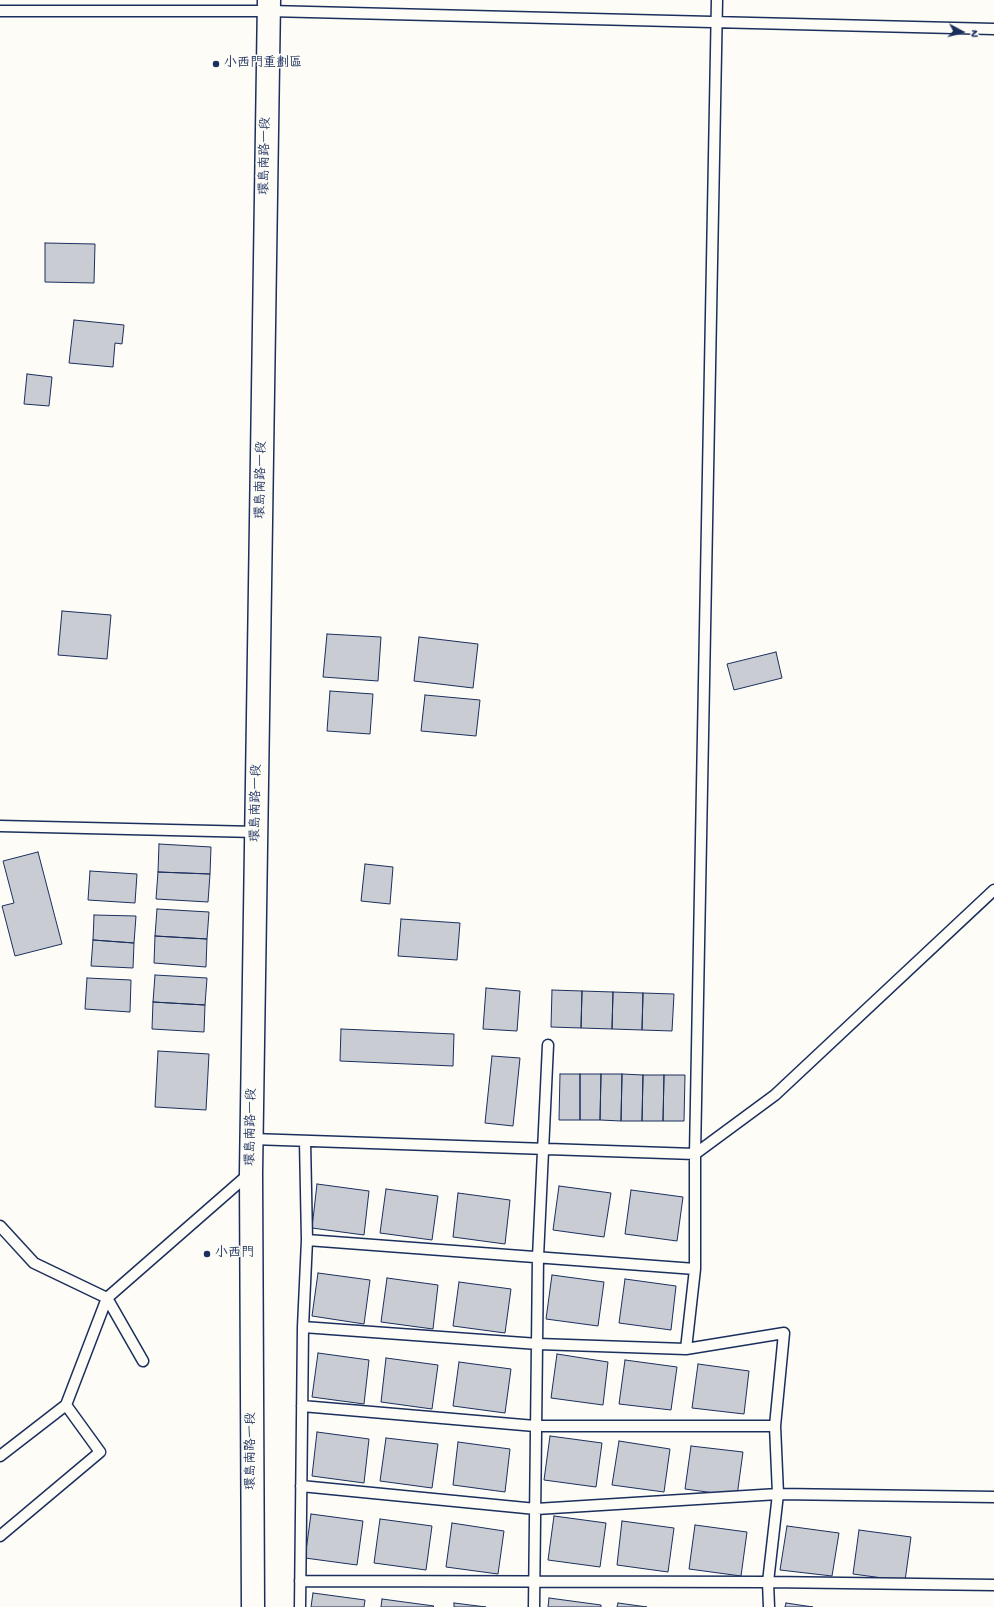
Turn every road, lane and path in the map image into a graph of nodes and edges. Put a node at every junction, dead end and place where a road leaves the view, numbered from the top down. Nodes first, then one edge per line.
1 (717, 0) edge
2 (269, 6) edge
3 (0, 11) edge
4 (717, 23) junction
5 (994, 29) edge
6 (0, 826) edge
7 (256, 832) junction
8 (994, 890) edge
9 (548, 1045) dead end
10 (252, 1139) junction
11 (305, 1140) junction
12 (543, 1149) junction
13 (695, 1154) junction
14 (251, 1172) junction
15 (0, 1226) edge
16 (307, 1240) junction
17 (538, 1257) junction
18 (695, 1269) junction
19 (107, 1298) junction
20 (303, 1327) junction
21 (538, 1344) junction
22 (686, 1349) junction
23 (144, 1361) dead end
24 (66, 1405) junction
25 (302, 1406) junction
26 (535, 1426) junction
27 (775, 1426) junction
28 (0, 1456) edge
29 (301, 1486) junction
30 (778, 1494) junction
31 (994, 1497) edge
32 (536, 1509) junction
33 (0, 1536) edge
34 (300, 1580) junction
35 (534, 1581) junction
36 (768, 1582) junction
37 (994, 1585) edge
38 (253, 1607) edge
39 (300, 1607) edge
40 (534, 1607) edge
41 (769, 1607) edge

1 - 4 lane
2 - 3 lane
2 - 4 lane
2 - 7 main road, 環島南路一段
4 - 5 lane
4 - 13 lane
6 - 7 lane
7 - 10 main road, 環島南路一段
8 - 13 lane
9 - 12 lane
10 - 11 lane
10 - 14 main road, 環島南路一段
11 - 12 lane
11 - 16 lane
12 - 13 lane
12 - 17 lane
13 - 18 lane
14 - 19 lane
14 - 38 main road, 環島南路一段
15 - 19 lane
16 - 17 lane
16 - 20 lane
17 - 18 lane
17 - 21 lane
18 - 22 lane
19 - 23 lane
19 - 24 lane
20 - 21 lane
20 - 25 lane
21 - 22 lane
21 - 26 lane
22 - 27 lane
24 - 28 lane
24 - 33 lane
25 - 26 lane
25 - 29 lane
26 - 27 lane
26 - 32 lane
27 - 30 lane
29 - 32 lane
29 - 34 lane
30 - 31 lane
30 - 32 lane
30 - 36 lane
32 - 35 lane
34 - 35 lane
34 - 39 lane
35 - 36 lane
35 - 40 lane
36 - 37 lane
36 - 41 lane

